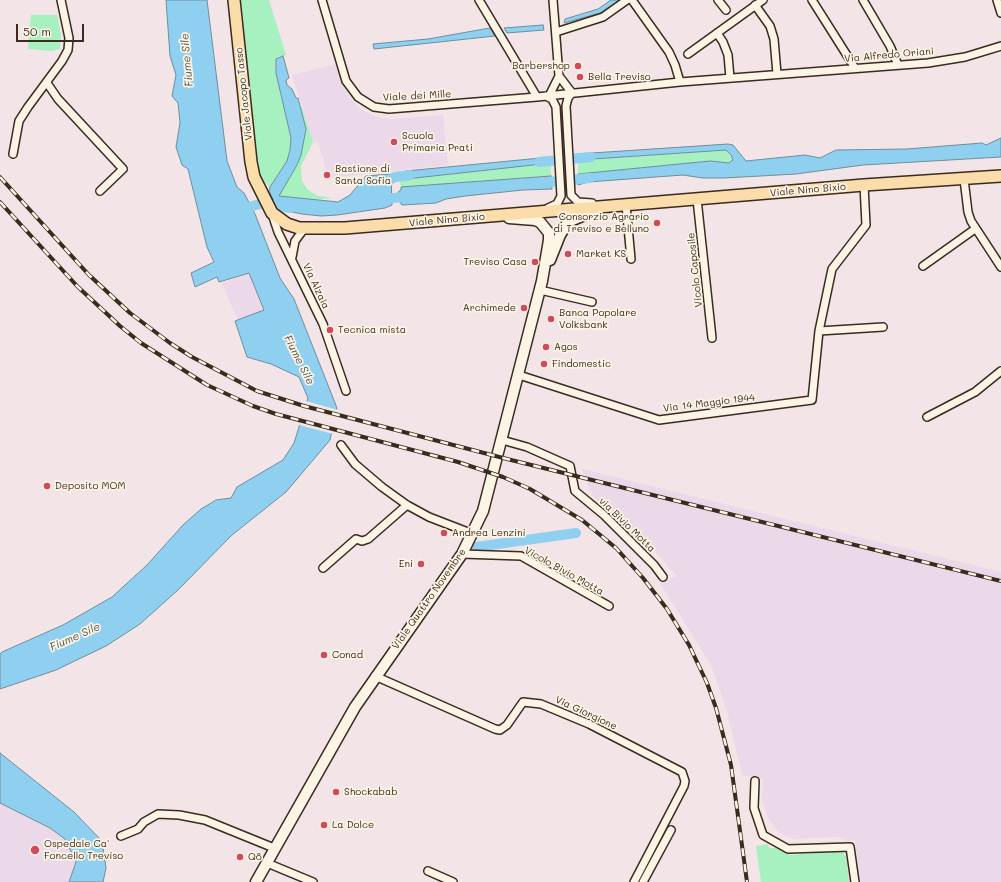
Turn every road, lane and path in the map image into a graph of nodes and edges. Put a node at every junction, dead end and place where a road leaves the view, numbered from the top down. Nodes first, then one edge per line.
1 (61, 0) edge
2 (234, 0) edge
3 (322, 0) edge
4 (479, 0) edge
5 (553, 0) edge
6 (627, 0) edge
7 (632, 0) edge
8 (718, 0) edge
9 (763, 0) edge
10 (812, 0) edge
11 (863, 0) edge
12 (997, 0) edge
13 (755, 5) junction
14 (726, 10) dead end
15 (1001, 13) edge
16 (556, 32) junction
17 (717, 33) junction
18 (1001, 46) edge
19 (989, 50) junction
20 (1001, 51) edge
21 (688, 54) dead end
22 (898, 65) junction
23 (854, 68) junction
24 (777, 74) junction
25 (560, 76) junction
26 (730, 78) junction
27 (680, 82) junction
28 (47, 83) junction
29 (572, 93) junction
30 (548, 96) junction
31 (537, 97) junction
32 (13, 154) dead end
33 (998, 176) edge
34 (964, 179) junction
35 (864, 185) junction
36 (100, 191) dead end
37 (697, 200) junction
38 (622, 205) junction
39 (607, 206) junction
40 (272, 213) junction
41 (519, 214) junction
42 (490, 216) junction
43 (304, 229) junction
44 (975, 229) junction
45 (292, 257) junction
46 (631, 259) dead end
47 (923, 266) dead end
48 (1001, 267) edge
49 (541, 285) junction
50 (592, 302) dead end
51 (883, 328) dead end
52 (819, 331) junction
53 (712, 338) dead end
54 (1001, 371) edge
55 (519, 375) junction
56 (346, 390) dead end
57 (927, 417) dead end
58 (502, 440) junction
59 (341, 445) dead end
60 (407, 504) junction
61 (473, 534) junction
62 (462, 554) junction
63 (323, 568) dead end
64 (663, 578) dead end
65 (609, 606) dead end
66 (375, 676) junction
67 (755, 781) dead end
68 (671, 830) dead end
69 (122, 836) dead end
70 (274, 848) junction
71 (267, 863) junction
72 (428, 871) dead end
73 (256, 882) edge
74 (313, 882) edge
75 (453, 882) edge
76 (634, 882) edge
77 (643, 882) edge
78 (855, 882) edge

1 - 28 street
2 - 40 main road, Viale Jacopo Tasso
3 - 31 street, Viale dei Mille
4 - 31 street
5 - 16 street
6 - 16 street
7 - 27 street
8 - 14 street
9 - 13 street
10 - 23 street
11 - 22 street
12 - 15 street
13 - 17 street
13 - 24 street
16 - 25 street
17 - 21 street
17 - 26 street
18 - 19 street, Via Alfredo Oriani
19 - 20 street
19 - 22 street, Via Alfredo Oriani
22 - 23 street, Via Alfredo Oriani
23 - 24 street, Via Alfredo Oriani
24 - 26 street, Via Alfredo Oriani
25 - 29 street
25 - 30 street
26 - 27 street, Via Alfredo Oriani
27 - 29 street, Via Alfredo Oriani
28 - 32 street
28 - 36 street
29 - 30 street, Via Alfredo Oriani
29 - 38 street
30 - 31 street, Viale dei Mille
30 - 41 street
33 - 34 main road, Viale Nino Bixio
34 - 35 main road, Viale Nino Bixio
34 - 44 street
35 - 37 main road, Viale Nino Bixio
35 - 52 street
37 - 38 main road, Viale Nino Bixio
37 - 53 street, Vicolo Caposile
38 - 39 main road, Viale Nino Bixio
38 - 46 street
39 - 41 main road, Viale Nino Bixio
39 - 49 main road, Viale Quattro Novembre
40 - 43 main road, Viale Nino Bixio
40 - 45 street, Via Alzaia
41 - 42 main road, Viale Nino Bixio
42 - 43 main road, Viale Nino Bixio
42 - 49 main road, Viale Quattro Novembre
43 - 45 street, Via Alzaia
44 - 47 street
44 - 48 street
45 - 56 street, Via Alzaia
49 - 50 street
49 - 55 main road, Viale Quattro Novembre
51 - 52 street
52 - 55 street, Via 14 Maggio 1944
54 - 57 street
55 - 58 main road, Viale Quattro Novembre
58 - 61 main road, Viale Quattro Novembre
58 - 64 street, via Bivio Motta
59 - 60 street
60 - 61 street
60 - 63 street
61 - 62 main road, Viale Quattro Novembre
62 - 65 street, Vicolo Bivio Motta
62 - 66 main road, Viale Quattro Novembre
66 - 70 main road, Viale Quattro Novembre
66 - 76 street, Via Giorgione
67 - 78 street
68 - 77 street
69 - 70 street
70 - 71 main road, Viale Quattro Novembre
71 - 73 main road, Viale Quattro Novembre
71 - 74 street
72 - 75 street

